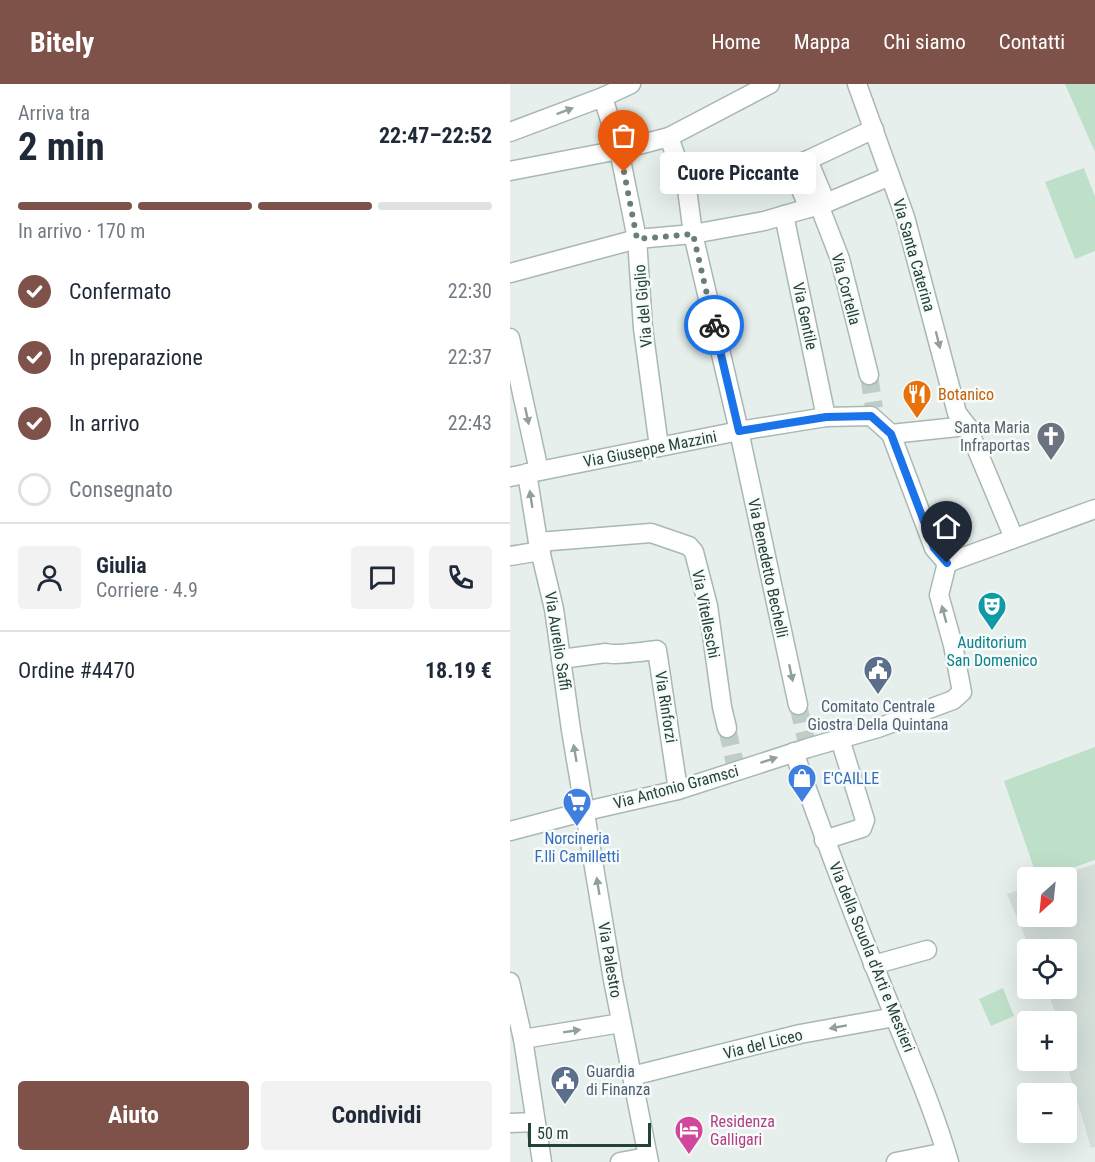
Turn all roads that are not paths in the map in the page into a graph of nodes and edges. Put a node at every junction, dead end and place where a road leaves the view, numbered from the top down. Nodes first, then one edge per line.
1 (631, 84) edge
2 (770, 84) edge
3 (858, 84) edge
4 (603, 97) junction
5 (874, 129) junction
6 (510, 132) edge
7 (669, 137) junction
8 (620, 150) junction
9 (510, 171) edge
10 (890, 176) junction
11 (818, 205) junction
12 (784, 215) junction
13 (693, 234) junction
14 (637, 239) junction
15 (510, 273) edge
16 (510, 338) edge
17 (869, 375) tunnel mouth
18 (826, 417) junction
19 (881, 421) junction
20 (968, 426) junction
21 (739, 431) junction
22 (659, 447) junction
23 (526, 473) edge
24 (1095, 509) edge
25 (1014, 538) junction
26 (540, 546) junction
27 (510, 556) edge
28 (947, 563) junction
29 (561, 659) junction
30 (798, 705) tunnel mouth
31 (727, 728) tunnel mouth
32 (840, 739) junction
33 (803, 748) junction
34 (678, 790) junction
35 (586, 811) junction
36 (510, 831) edge
37 (824, 840) junction
38 (927, 950) dead end
39 (873, 965) junction
40 (510, 982) edge
41 (895, 1017) junction
42 (621, 1023) junction
43 (523, 1039) junction
44 (632, 1076) junction
45 (535, 1122) junction
46 (510, 1123) edge
47 (948, 1157) edge
48 (648, 1160) edge
49 (542, 1162) edge
50 (620, 1162) edge
51 (896, 1162) edge

1 - 4 street
2 - 7 street
3 - 5 street, Via Santa Caterina
6 -> 4 street
4 - 8 street, Via del Giglio
5 - 10 street, Via Santa Caterina
5 - 11 street, Via Cortella
7 - 8 street
7 - 13 street, Via Benedetto Bechelli
8 - 9 street
8 - 14 street, Via del Giglio
10 - 11 street
10 -> 20 street, Via Santa Caterina
11 - 12 street
11 - 17 street, Via Cortella
12 - 13 street
12 - 18 street, Via Gentile
13 - 14 street
13 - 21 street, Via Benedetto Bechelli
14 - 15 street
14 - 22 street, Via del Giglio
16 -> 23 street, Via Aurelio Saffi
18 - 19 street, Via Giuseppe Mazzini
18 - 21 street, Via Giuseppe Mazzini
19 - 20 street, Via Giuseppe Mazzini
19 - 28 street
20 - 25 street, Via Santa Caterina
21 - 22 street, Via Giuseppe Mazzini
21 -> 30 street, Via Benedetto Bechelli
22 - 23 street, Via Giuseppe Mazzini
26 -> 23 street, Via Aurelio Saffi
24 - 25 street
25 - 28 street
26 - 27 street
26 - 29 street, Via Aurelio Saffi
26 - 31 street, Via Vitelleschi
32 -> 28 street, Via Antonio Gramsci
29 - 34 street, Via Rinforzi
35 -> 29 street, Via Aurelio Saffi
32 - 33 street, Via Antonio Gramsci
32 - 37 street
34 -> 33 street, Via Antonio Gramsci
33 - 37 street, Via della Scuola d'Arti e Mestieri
34 - 35 street, Via Antonio Gramsci
35 - 36 street, Via Antonio Gramsci
42 -> 35 street, Via Palestro
37 - 39 street, Via della Scuola d'Arti e Mestieri
38 - 39 street
39 - 41 street, Via della Scuola d'Arti e Mestieri
40 - 43 street
41 -> 44 street, Via del Liceo
41 - 47 street, Via della Scuola d'Arti e Mestieri
43 -> 42 street
42 - 44 street, Via Palestro
43 - 45 street
44 - 48 street, Via Palestro
45 - 46 street
45 - 49 street
47 - 51 street
48 - 50 street

